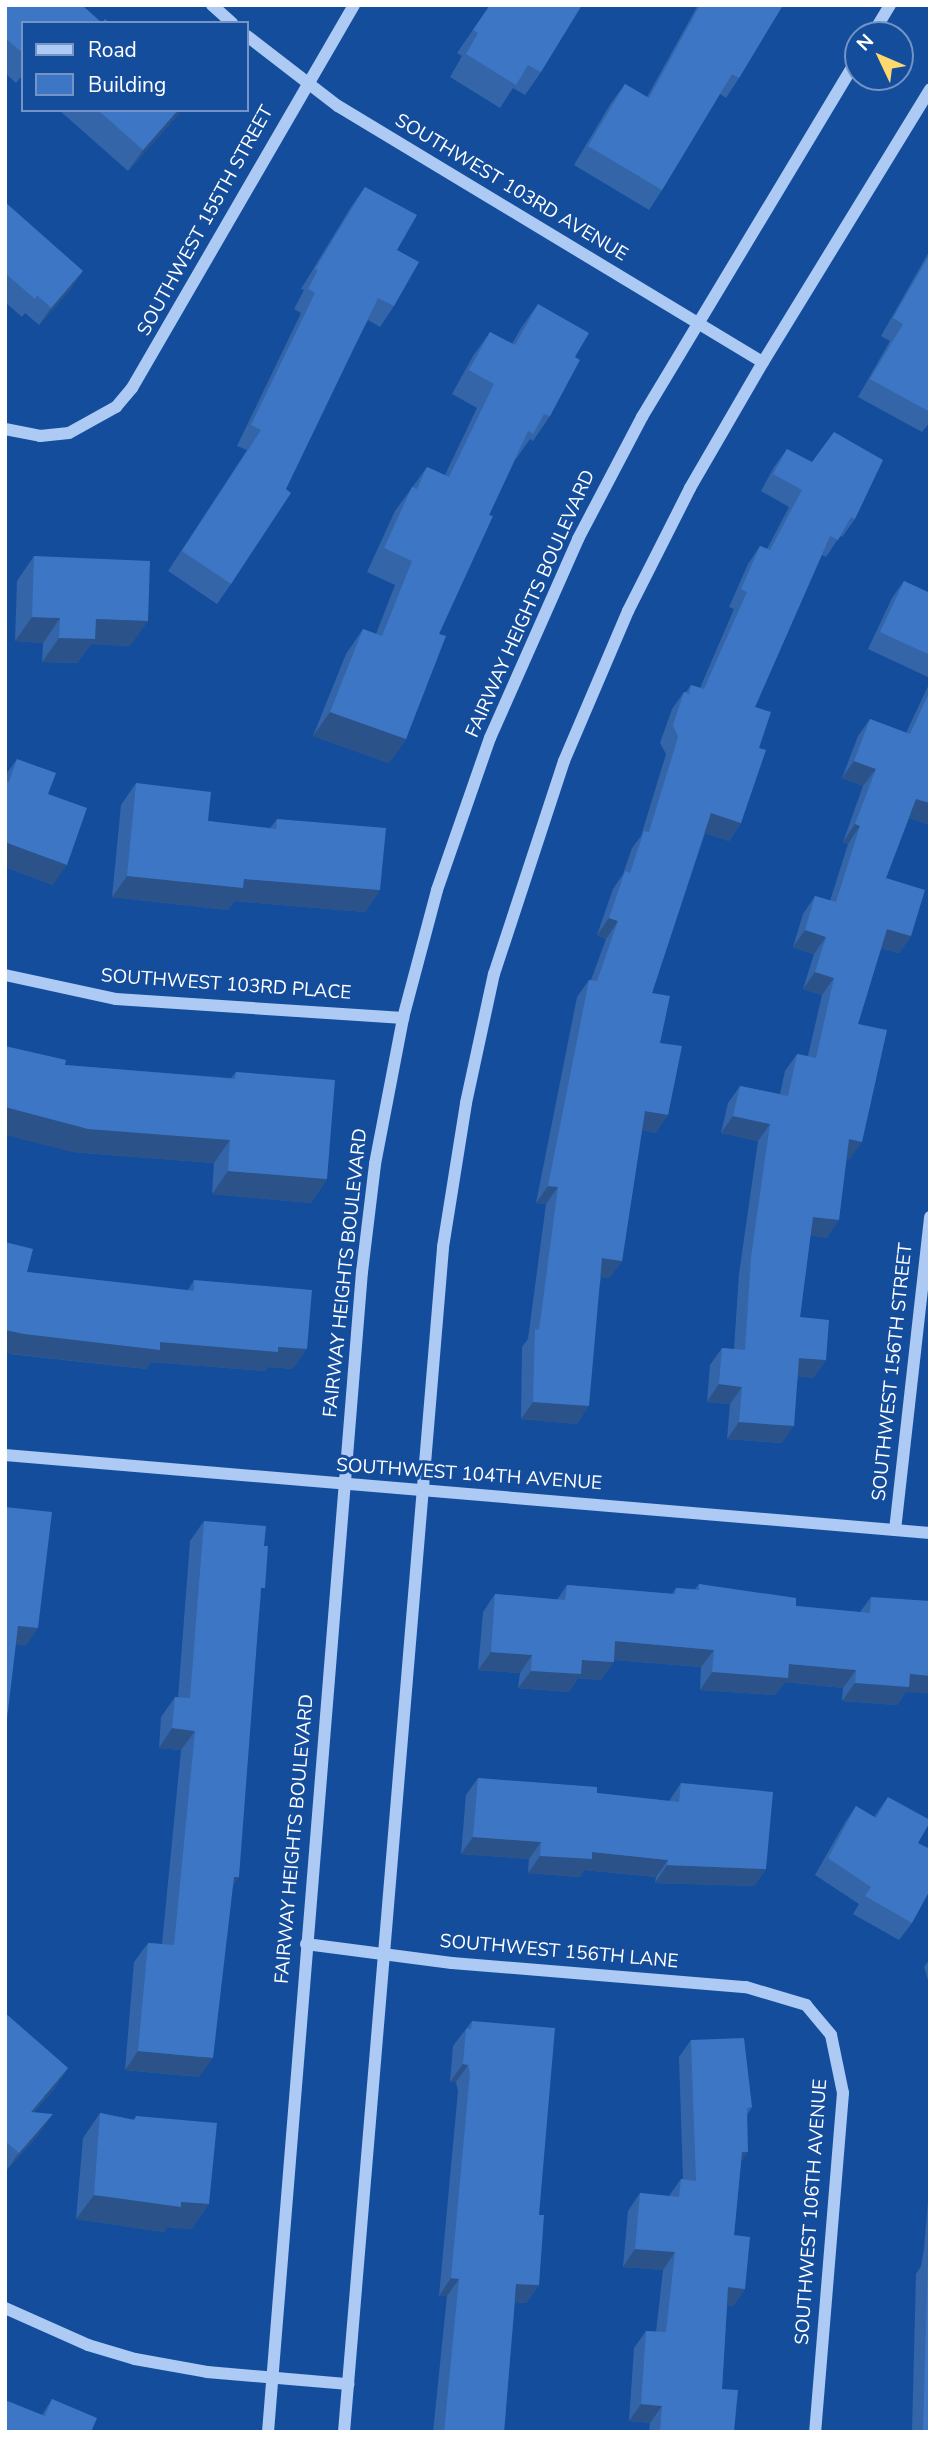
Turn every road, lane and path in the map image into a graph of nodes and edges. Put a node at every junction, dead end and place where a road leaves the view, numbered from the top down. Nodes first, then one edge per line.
1 (212, 5) edge
2 (354, 5) edge
3 (890, 5) edge
4 (230, 21) edge
5 (880, 21) edge
6 (248, 37) edge
7 (844, 81) edge
8 (305, 85) junction
9 (930, 89) edge
10 (698, 323) junction
11 (763, 362) junction
12 (5, 429) edge
13 (5, 975) edge
14 (403, 1018) junction
15 (930, 1217) edge
16 (5, 1455) edge
17 (343, 1485) junction
18 (422, 1490) junction
19 (895, 1530) junction
20 (930, 1533) edge
21 (306, 1944) junction
22 (384, 1953) junction
23 (806, 2005) joint
24 (5, 2308) edge
25 (272, 2378) junction
26 (348, 2384) junction
27 (268, 2432) edge
28 (344, 2432) edge
29 (815, 2432) edge

1 - 4 street
2 - 8 street, SOUTHWEST 155TH STREET
3 - 5 street
6 - 8 street, SOUTHWEST 103RD AVENUE
7 - 10 street, FAIRWAY HEIGHTS BOULEVARD
8 - 10 street, SOUTHWEST 103RD AVENUE
8 - 12 street, SOUTHWEST 155TH STREET
9 - 11 street
10 - 11 street, SOUTHWEST 103RD AVENUE
10 - 14 street, FAIRWAY HEIGHTS BOULEVARD
11 - 18 street
13 - 14 street, SOUTHWEST 103RD PLACE
14 - 17 street, FAIRWAY HEIGHTS BOULEVARD
15 - 19 street, SOUTHWEST 156TH STREET
16 - 17 street, SOUTHWEST 104TH AVENUE
17 - 18 street, SOUTHWEST 104TH AVENUE
17 - 21 street, FAIRWAY HEIGHTS BOULEVARD
18 - 19 street, SOUTHWEST 104TH AVENUE
18 - 22 street
19 - 20 street, SOUTHWEST 104TH AVENUE
21 - 22 street, SOUTHWEST 156TH LANE
21 - 25 street, FAIRWAY HEIGHTS BOULEVARD
22 - 23 street, SOUTHWEST 156TH LANE
22 - 26 street
23 - 29 street, SOUTHWEST 106TH AVENUE
24 - 25 street
25 - 26 street
25 - 27 street, FAIRWAY HEIGHTS BOULEVARD
26 - 28 street

